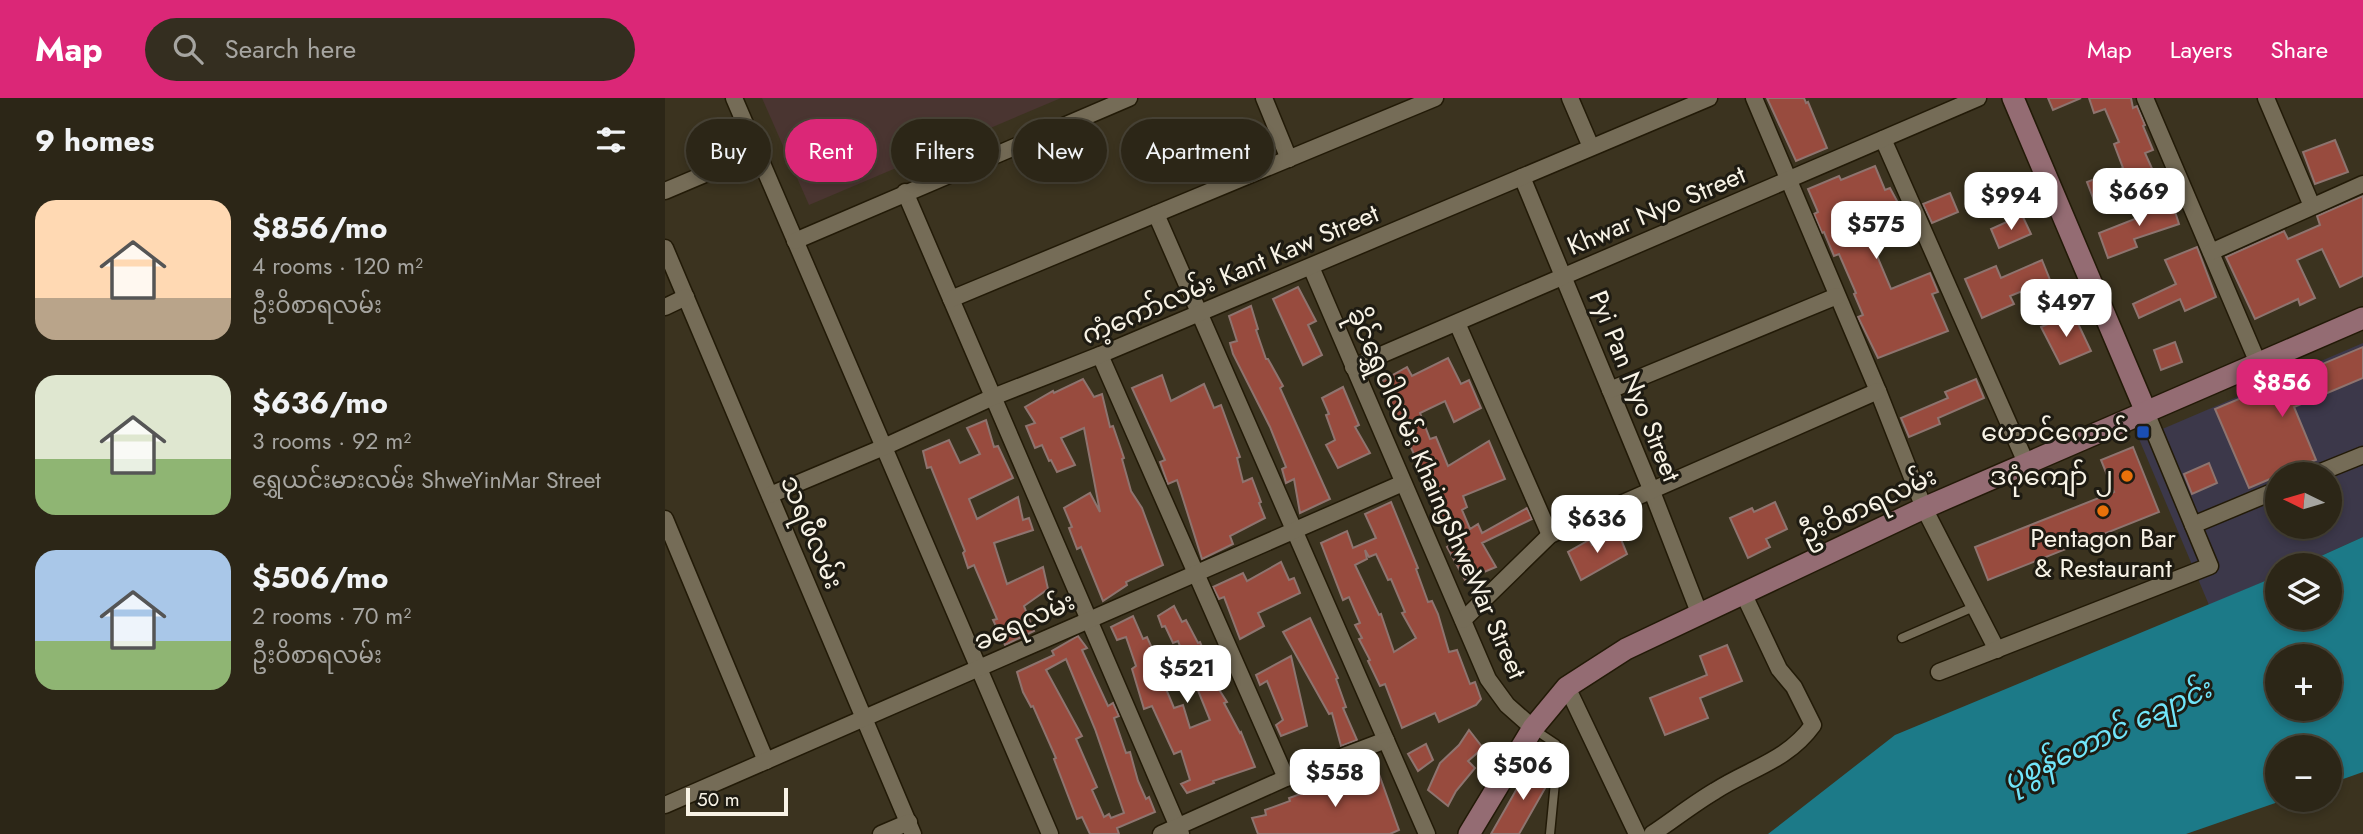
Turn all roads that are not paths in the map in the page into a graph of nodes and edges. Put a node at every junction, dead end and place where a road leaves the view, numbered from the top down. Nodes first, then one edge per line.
1 (734, 98) edge
2 (1129, 98) edge
3 (1264, 98) edge
4 (1436, 98) edge
5 (1570, 98) edge
6 (1709, 98) edge
7 (1753, 98) edge
8 (1978, 98) edge
9 (2013, 98) edge
10 (2145, 98) edge
11 (2266, 98) edge
12 (743, 119) edge
13 (1884, 139) junction
14 (1591, 147) junction
15 (1289, 159) junction
16 (1522, 177) junction
17 (1788, 180) junction
18 (686, 182) edge
19 (770, 182) edge
20 (2363, 184) edge
21 (665, 191) edge
22 (905, 192) junction
23 (2312, 206) junction
24 (1156, 214) junction
25 (795, 241) junction
26 (665, 248) edge
27 (2211, 252) junction
28 (1311, 267) junction
29 (1563, 276) junction
30 (1837, 296) junction
31 (686, 297) junction
32 (951, 299) junction
33 (665, 307) edge
34 (1199, 313) junction
35 (2363, 318) edge
36 (1457, 323) junction
37 (1100, 355) junction
38 (2258, 363) junction
39 (1353, 367) junction
40 (1610, 390) junction
41 (1878, 391) junction
42 (993, 397) junction
43 (2145, 412) junction
44 (884, 447) junction
45 (2363, 455) edge
46 (2342, 463) edge
47 (2027, 465) junction
48 (1403, 483) junction
49 (1651, 489) junction
50 (770, 495) junction
51 (2265, 495) edge
52 (1924, 508) junction
53 (665, 519) edge
54 (2193, 525) junction
55 (1294, 530) junction
56 (1550, 534) junction
57 (1196, 573) junction
58 (1744, 595) junction
59 (1976, 606) junction
60 (1700, 615) junction
61 (1089, 620) junction
62 (1463, 620) junction
63 (1902, 638) dead end
64 (1997, 650) junction
65 (978, 668) junction
66 (1938, 672) dead end
67 (1567, 687) junction
68 (864, 718) junction
69 (1533, 728) junction
70 (1386, 740) junction
71 (766, 761) junction
72 (1286, 778) junction
73 (666, 802) edge
74 (911, 828) edge
75 (1180, 830) edge
76 (881, 834) edge
77 (1050, 834) edge
78 (1161, 834) edge
79 (1427, 834) edge
80 (1469, 834) edge
81 (1550, 834) edge
82 (1637, 834) edge
83 (1652, 834) edge

1 - 12 street
2 - 22 street
3 - 15 street
4 - 15 street
5 - 14 street
6 - 14 street, ကံ့ကော်လမ်း Kant Kaw Street
7 - 17 street
8 - 13 street, Khwar Nyo Street
9 - 43 main road
10 - 27 street
11 - 23 street
13 - 17 street, Khwar Nyo Street
13 - 47 street
14 - 16 street, ကံ့ကော်လမ်း Kant Kaw Street
15 - 24 street
16 - 28 street, ကံ့ကော်လမ်း Kant Kaw Street
16 - 29 street, Pyi Pan Nyo Street
17 - 29 street, Khwar Nyo Street
17 - 30 street
18 - 21 street
19 - 25 street
20 - 23 street
22 - 25 street
22 - 32 street
23 - 27 street
24 - 32 street
24 - 34 street
25 - 44 street
26 - 31 street, သရဖီလမ်း
27 - 38 street
28 - 34 street, ကံ့ကော်လမ်း Kant Kaw Street
28 - 39 street, ခိုင်ရွှေဝါလမ်း KhaingShweWar Street
29 - 36 street, Khwar Nyo Street
29 - 40 street, Pyi Pan Nyo Street
30 - 40 street
30 - 41 street
31 - 33 street
31 - 50 street, သရဖီလမ်း
32 - 42 street
34 - 37 street, ကံ့ကော်လမ်း Kant Kaw Street
34 - 55 street
35 - 38 main road, ဦးဝိစာရလမ်း
36 - 39 street, Khwar Nyo Street
36 - 56 street
37 - 42 street, ကံ့ကော်လမ်း Kant Kaw Street
37 - 57 street
38 - 43 main road, ဦးဝိစာရလမ်း
39 - 48 street, ခိုင်ရွှေဝါလမ်း KhaingShweWar Street
40 - 49 street, Pyi Pan Nyo Street
41 - 49 street
41 - 52 street
42 - 44 street, ကံ့ကော်လမ်း Kant Kaw Street
42 - 61 street
43 - 47 main road, ဦးဝိစာရလမ်း
43 - 54 street
44 - 50 street, ကံ့ကော်လမ်း Kant Kaw Street
44 - 65 street
45 - 46 street
47 - 52 main road, ဦးဝိစာရလမ်း
48 - 55 street, ခရေလမ်း
48 - 62 street, ခိုင်ရွှေဝါလမ်း KhaingShweWar Street
49 - 56 street
49 - 60 street, Pyi Pan Nyo Street
50 - 68 street, သရဖီလမ်း
51 - 54 street
52 - 58 main road, ဦးဝိစာရလမ်း
52 - 59 street
53 - 71 street
54 - 64 street
55 - 57 street, ခရေလမ်း
55 - 70 street
56 - 62 street
57 - 61 street, ခရေလမ်း
57 - 72 street
58 - 60 main road, ဦးဝိစာရလမ်း
58 - 83 street
59 - 63 lane
59 - 64 street
60 - 67 main road, ဦးဝိစာရလမ်း
61 - 65 street, ခရေလမ်း
61 - 75 street
62 - 69 street, ခိုင်ရွှေဝါလမ်း KhaingShweWar Street
64 - 66 street
65 - 68 street, ခရေလမ်း
65 - 77 street
67 - 69 main road, ဦးဝိစာရလမ်း
67 - 82 street
68 - 71 street, ခရေလမ်း
68 - 74 street, သရဖီလမ်း
69 - 80 main road, ဦးဝိစာရလမ်း
69 - 81 lane
70 - 72 street
70 - 79 street
71 - 73 street, ခရေလမ်း
72 - 75 street
74 - 76 street
75 - 78 street

